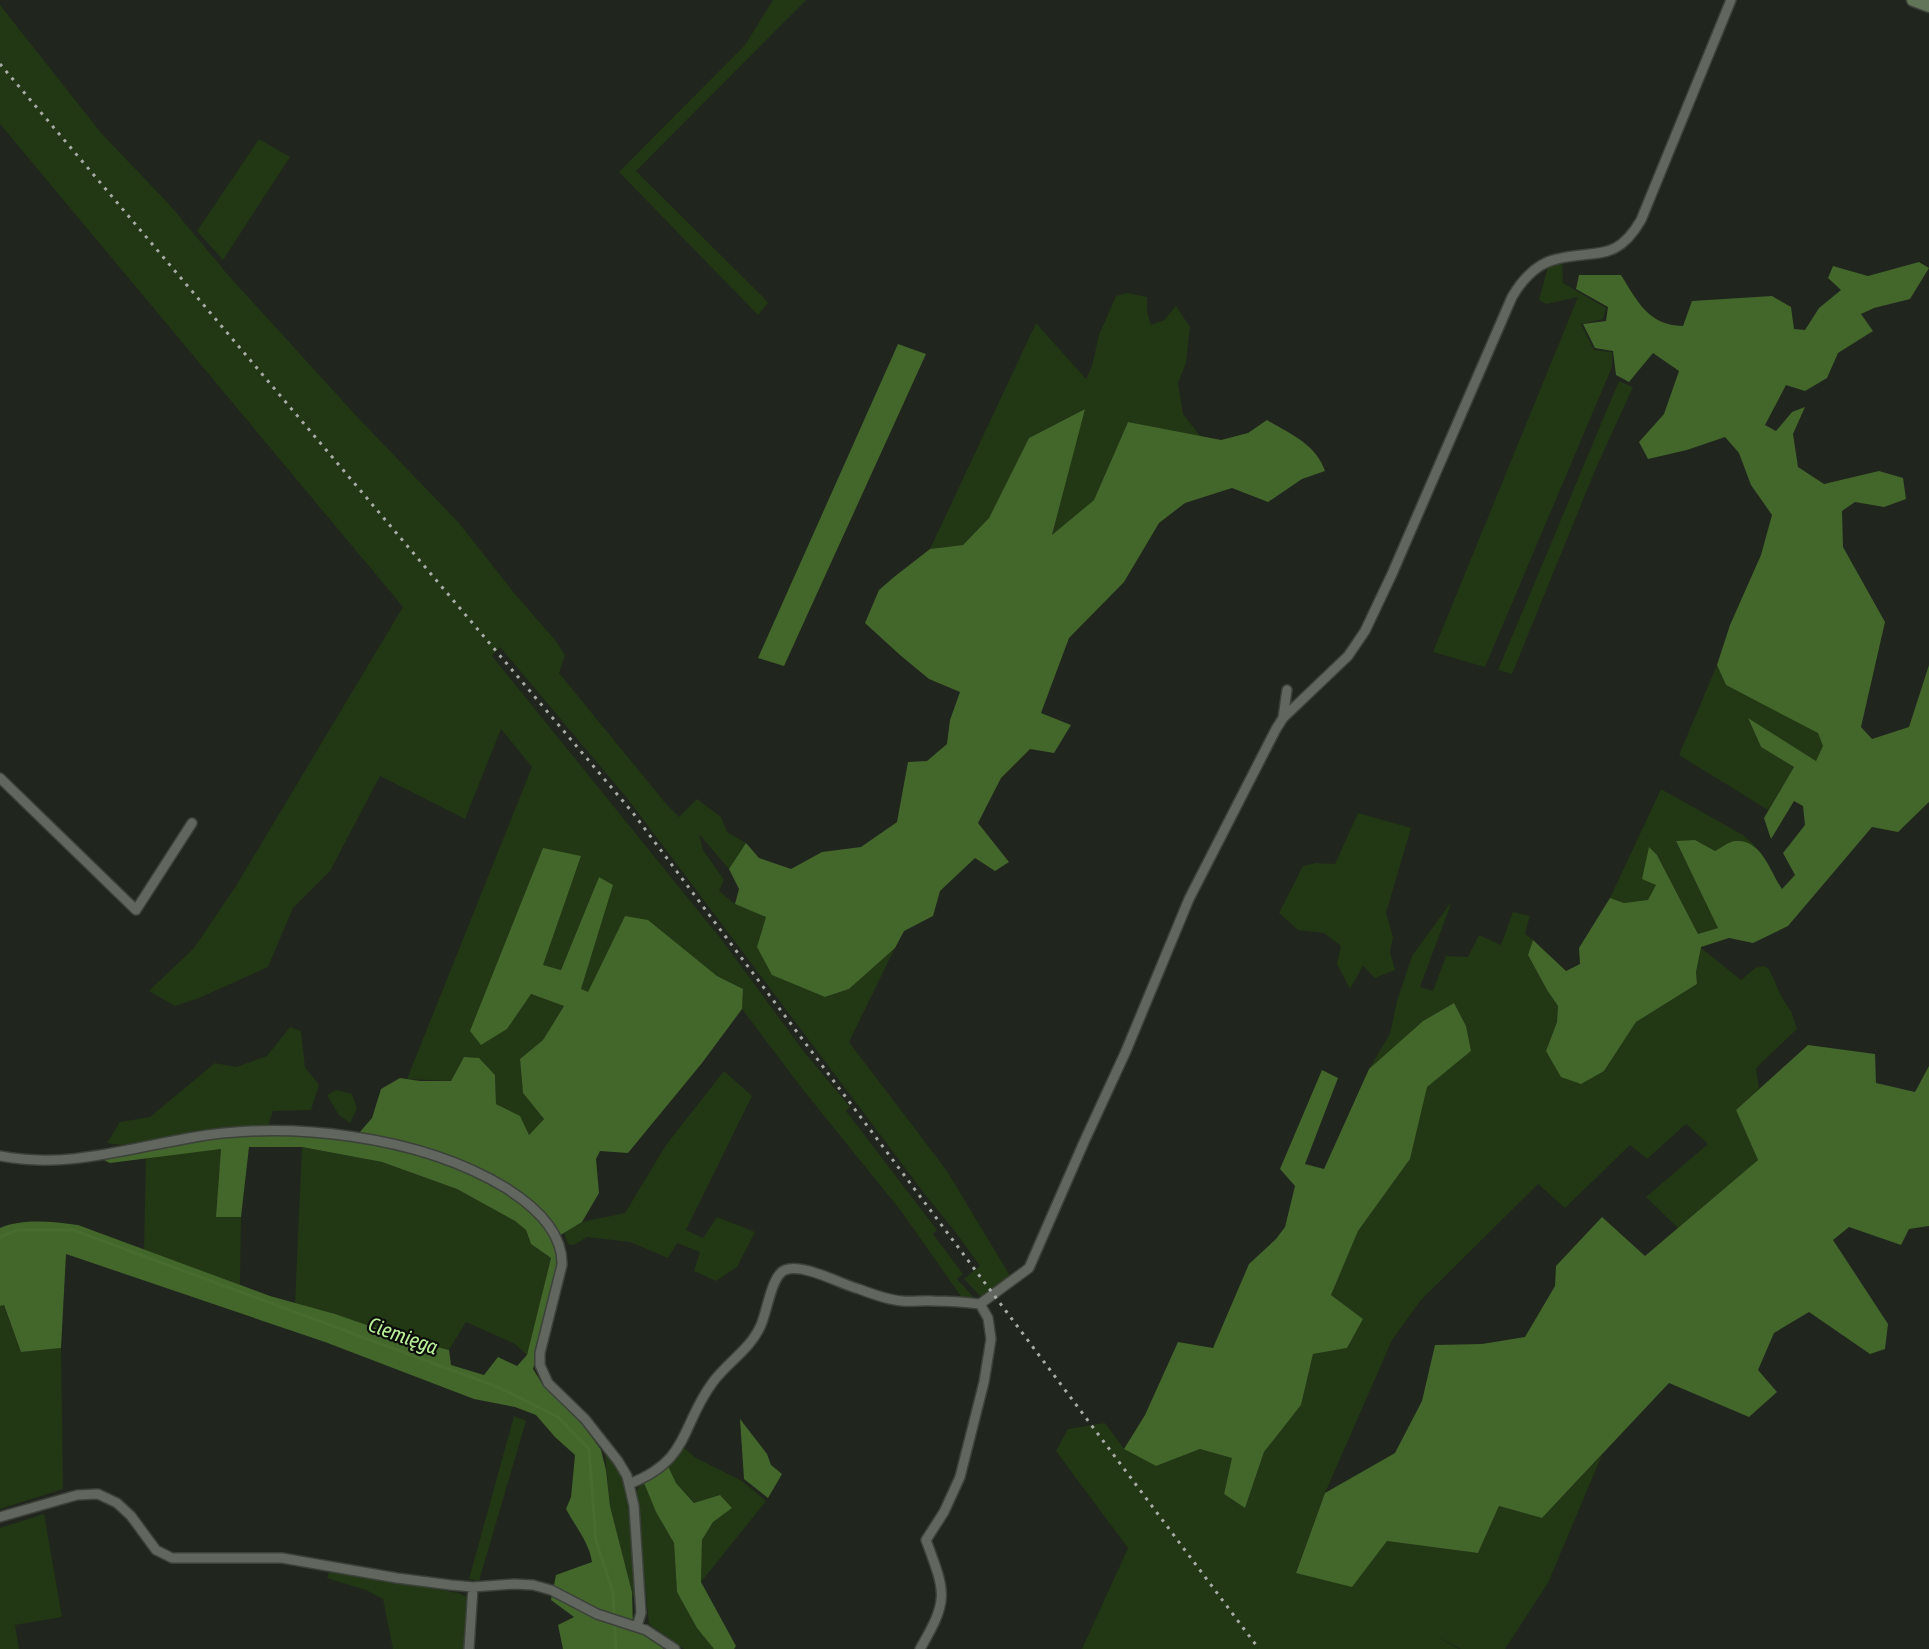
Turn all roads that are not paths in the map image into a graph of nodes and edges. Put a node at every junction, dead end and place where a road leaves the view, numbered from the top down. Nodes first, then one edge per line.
1 (1731, 0) edge
2 (1913, 0) edge
3 (1929, 6) edge
4 (1287, 690) dead end
5 (1283, 718) junction
6 (0, 778) edge
7 (192, 823) dead end
8 (0, 1156) edge
9 (980, 1304) junction
10 (630, 1484) junction
11 (0, 1517) edge
12 (473, 1587) junction
13 (638, 1626) junction
14 (469, 1649) edge
15 (675, 1649) edge
16 (920, 1649) edge

1 - 5 street
2 - 3 street
4 - 5 street
5 - 9 street
6 - 7 street
8 - 10 street
9 - 10 street
9 - 16 street
10 - 13 street
11 - 12 street
12 - 13 street
12 - 14 street
13 - 15 street

